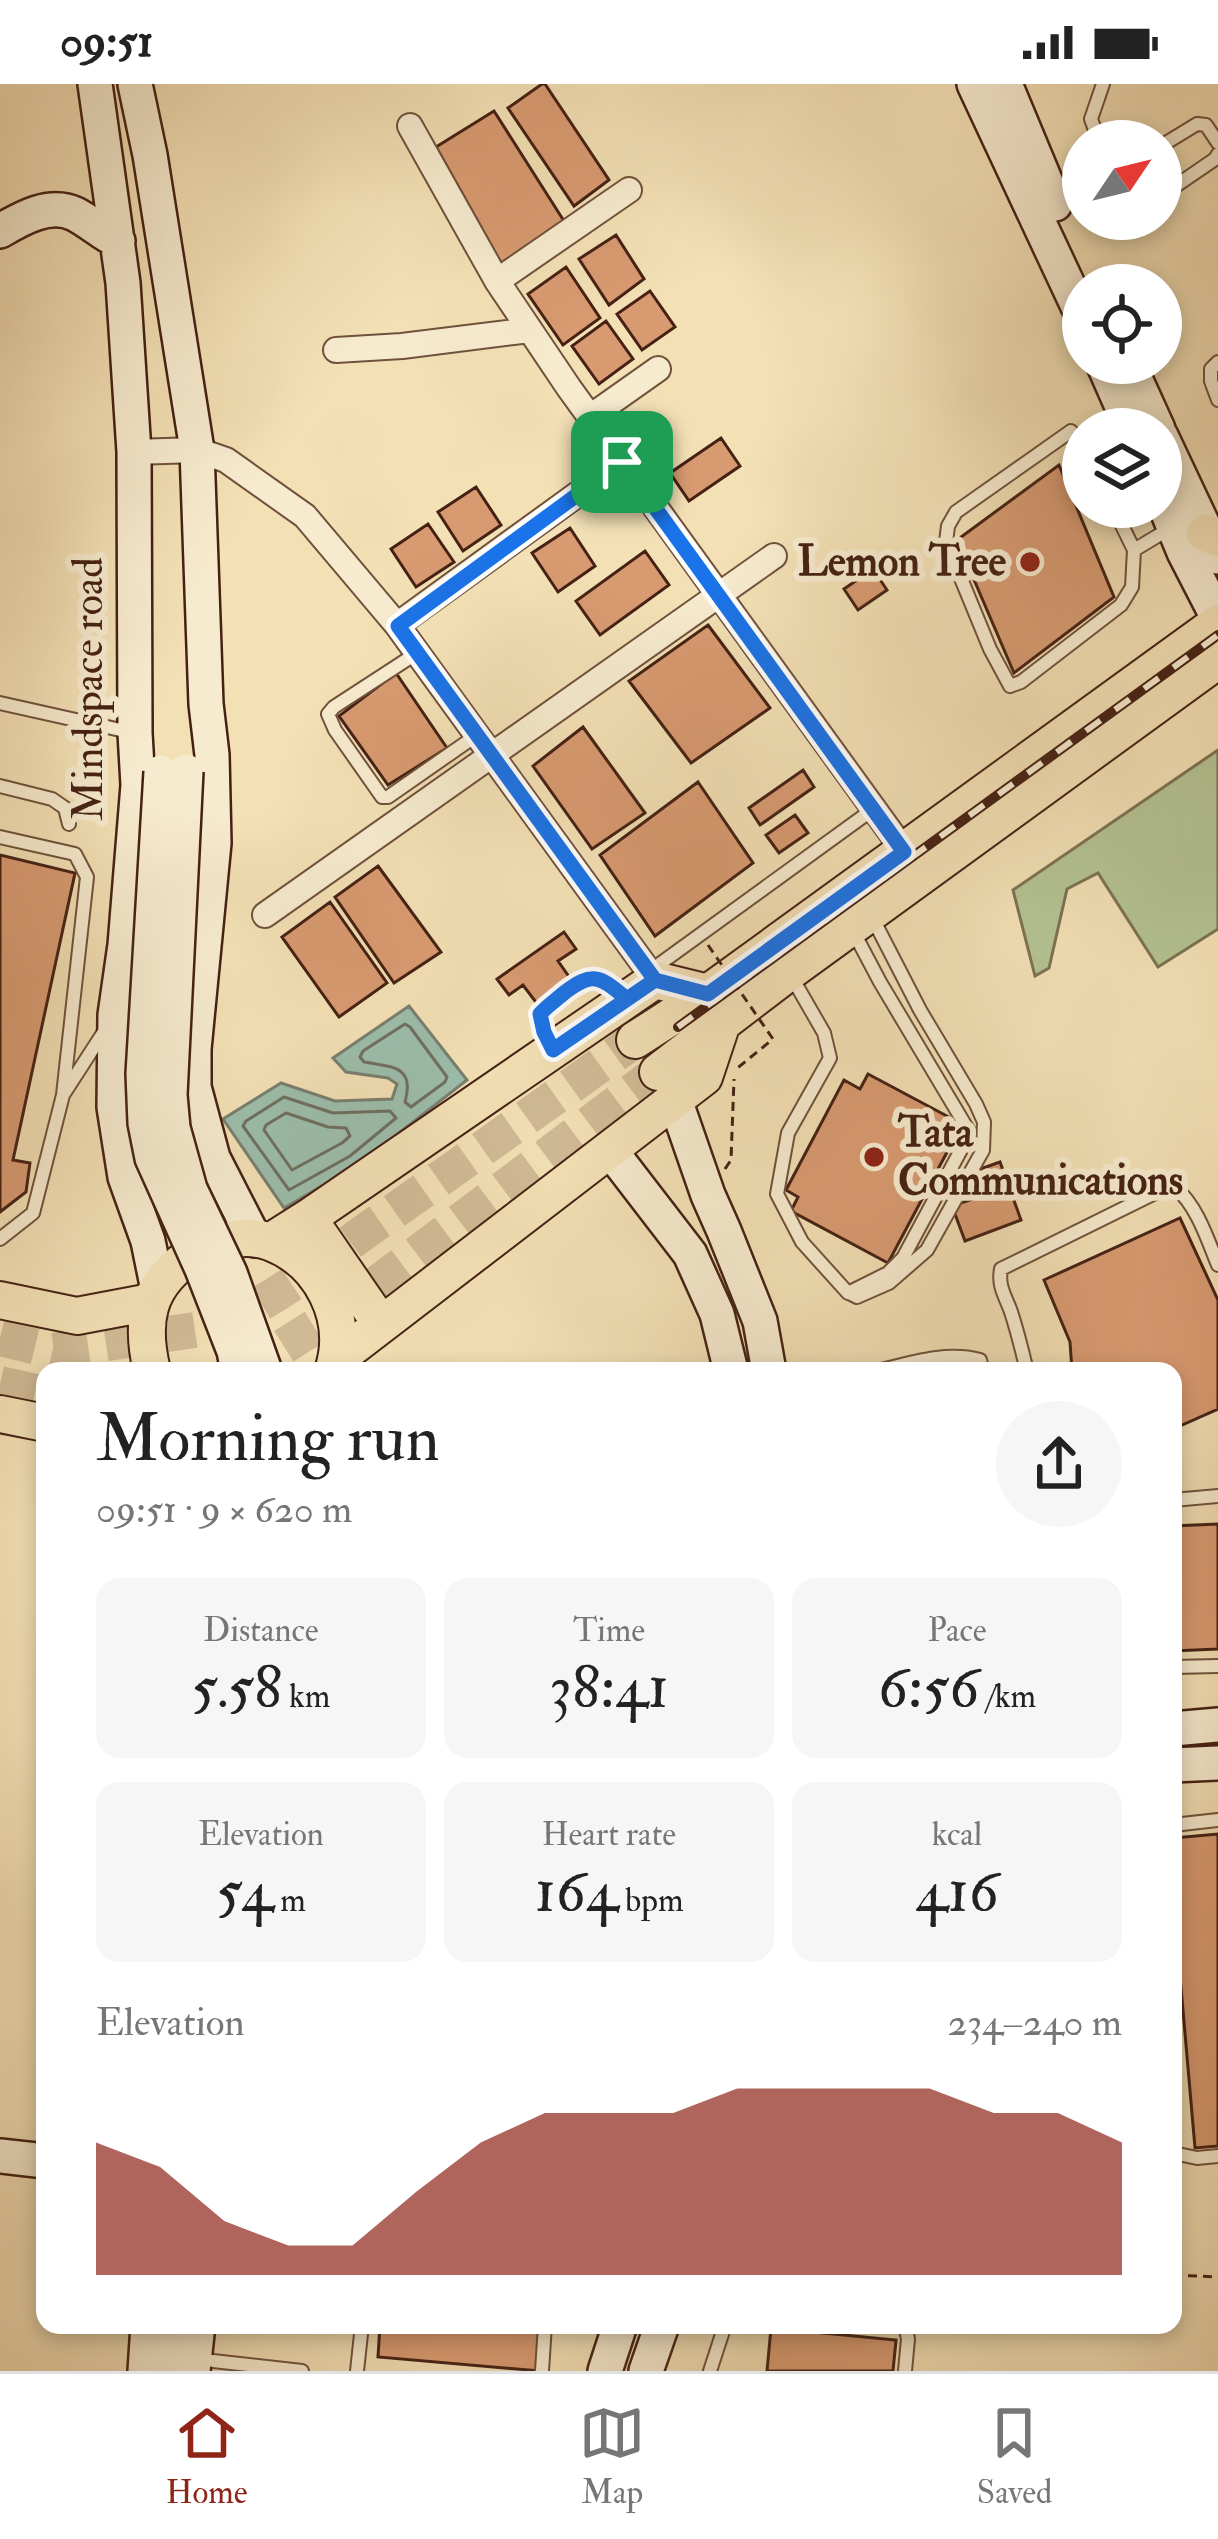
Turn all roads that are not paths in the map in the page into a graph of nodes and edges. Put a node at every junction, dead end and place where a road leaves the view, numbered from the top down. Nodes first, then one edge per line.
1 (95, 84) edge
2 (135, 84) edge
3 (157, 84) edge
4 (974, 84) edge
5 (1005, 84) edge
6 (1103, 84) edge
7 (1091, 120) edge
8 (410, 126) dead end
9 (1182, 133) edge
10 (1218, 143) edge
11 (1218, 154) edge
12 (150, 155) junction
13 (1182, 182) edge
14 (629, 190) dead end
15 (0, 231) edge
16 (118, 242) junction
17 (1083, 264) edge
18 (1062, 272) edge
19 (497, 281) junction
20 (530, 330) junction
21 (336, 350) dead end
22 (1218, 362) edge
23 (658, 369) dead end
24 (1218, 400) edge
25 (590, 417) junction
26 (1062, 437) edge
27 (197, 450) junction
28 (134, 452) junction
29 (622, 462) junction
30 (1182, 495) edge
31 (1123, 528) edge
32 (1195, 530) edge
33 (1134, 550) junction
34 (774, 556) dead end
35 (719, 593) junction
36 (1218, 620) edge
37 (398, 626) junction
38 (417, 652) junction
39 (1218, 660) edge
40 (0, 703) edge
41 (206, 704) junction
42 (135, 725) junction
43 (484, 744) junction
44 (174, 771) junction
45 (0, 786) edge
46 (872, 810) junction
47 (69, 824) dead end
48 (0, 837) edge
49 (904, 852) junction
50 (265, 915) dead end
51 (861, 921) junction
52 (789, 973) junction
53 (644, 984) junction
54 (715, 1009) junction
55 (115, 1015) junction
56 (635, 1040) tunnel mouth
57 (666, 1086) junction
58 (63, 1094) junction
59 (610, 1150) junction
60 (713, 1208) junction
61 (308, 1219) junction
62 (674, 1234) junction
63 (0, 1239) edge
64 (262, 1241) junction
65 (1218, 1264) edge
66 (746, 1285) junction
67 (848, 1293) junction
68 (154, 1296) junction
69 (0, 1300) edge
70 (712, 1305) junction
71 (381, 1324) junction
72 (150, 1362) edge
73 (236, 1362) edge
74 (262, 1362) edge
75 (335, 1362) edge
76 (337, 1362) edge
77 (728, 1362) edge
78 (767, 1362) edge
79 (915, 1362) edge
80 (981, 1362) edge
81 (1024, 1362) edge
82 (0, 1414) edge
83 (36, 1421) edge
84 (1218, 1496) edge
85 (1182, 1499) edge
86 (1218, 1666) edge
87 (1182, 1667) edge
88 (1218, 1725) edge
89 (1182, 1728) edge
90 (1218, 1762) edge
91 (1182, 1764) edge
92 (1218, 1820) edge
93 (1182, 1824) edge
94 (1182, 2154) edge
95 (0, 2156) edge
96 (1218, 2156) edge
97 (36, 2160) edge
98 (0, 2174) edge
99 (36, 2177) edge
100 (147, 2334) edge
101 (171, 2334) edge
102 (200, 2334) edge
103 (214, 2334) edge
104 (361, 2334) edge
105 (544, 2334) edge
106 (617, 2334) edge
107 (659, 2334) edge
108 (722, 2334) edge
109 (907, 2334) edge
110 (206, 2368) edge
111 (145, 2371) edge
112 (167, 2371) edge
113 (302, 2371) edge
114 (357, 2371) edge
115 (542, 2371) edge
116 (605, 2371) edge
117 (646, 2371) edge
118 (710, 2371) edge
119 (905, 2371) edge

1 - 16 main road, Mindspace road
2 - 12 main road
3 - 12 main road
4 - 18 main road
5 - 17 main road
6 - 7 lane
8 - 19 street
9 - 10 lane
11 - 13 lane
12 - 27 main road
14 - 19 street
15 - 16 main road
16 - 28 main road, Mindspace road
19 - 20 street
20 - 21 street
20 - 25 street
22 - 24 lane
23 - 25 street
25 - 29 street
26 - 33 lane
27 - 28 street
27 - 37 street
27 - 41 main road
28 - 42 main road, Mindspace road
29 - 35 street
29 - 37 street
30 - 32 main road
31 - 33 lane
32 - 33 lane
32 - 36 main road
34 - 35 street
35 - 43 street
35 - 46 street
36 - 49 main road
37 - 38 street
38 - 43 street
38 - 43 lane
39 - 51 main road
40 - 42 lane
41 - 44 main road
41 - 64 main road
42 - 44 main road
42 - 55 main road, Mindspace road
43 - 50 street
43 - 53 street
44 - 73 main road, bridge
44 - 74 main road, bridge
45 - 47 lane
46 - 49 street
46 - 53 lane
48 - 58 lane
49 - 54 main road
51 - 52 main road
51 - 67 lane
51 - 67 lane
52 - 54 main road
52 - 67 lane
53 - 54 main road
53 - 61 main road
54 - 56 main road
54 - 57 main road
55 - 58 lane
55 - 68 main road, Mindspace road
57 - 59 main road
57 - 60 main road
58 - 63 lane
59 - 62 main road
59 - 71 main road
60 - 62 main road
60 - 66 main road
61 - 64 main road
61 - 71 main road
62 - 70 main road
64 - 68 main road
64 - 75 main road
65 - 81 lane
66 - 70 main road
66 - 78 main road
68 - 69 main road
68 - 72 main road
70 - 77 main road
71 - 76 main road
79 - 80 lane
82 - 83 main road
84 - 85 lane
86 - 87 lane
88 - 89 main road
90 - 91 main road
92 - 93 lane
94 - 96 lane
95 - 97 main road
98 - 99 main road
100 - 111 main road
101 - 112 main road
102 - 110 main road
103 - 110 main road
104 - 114 lane
105 - 115 lane
106 - 116 main road
107 - 117 main road
108 - 118 lane
109 - 119 lane
110 - 113 lane

